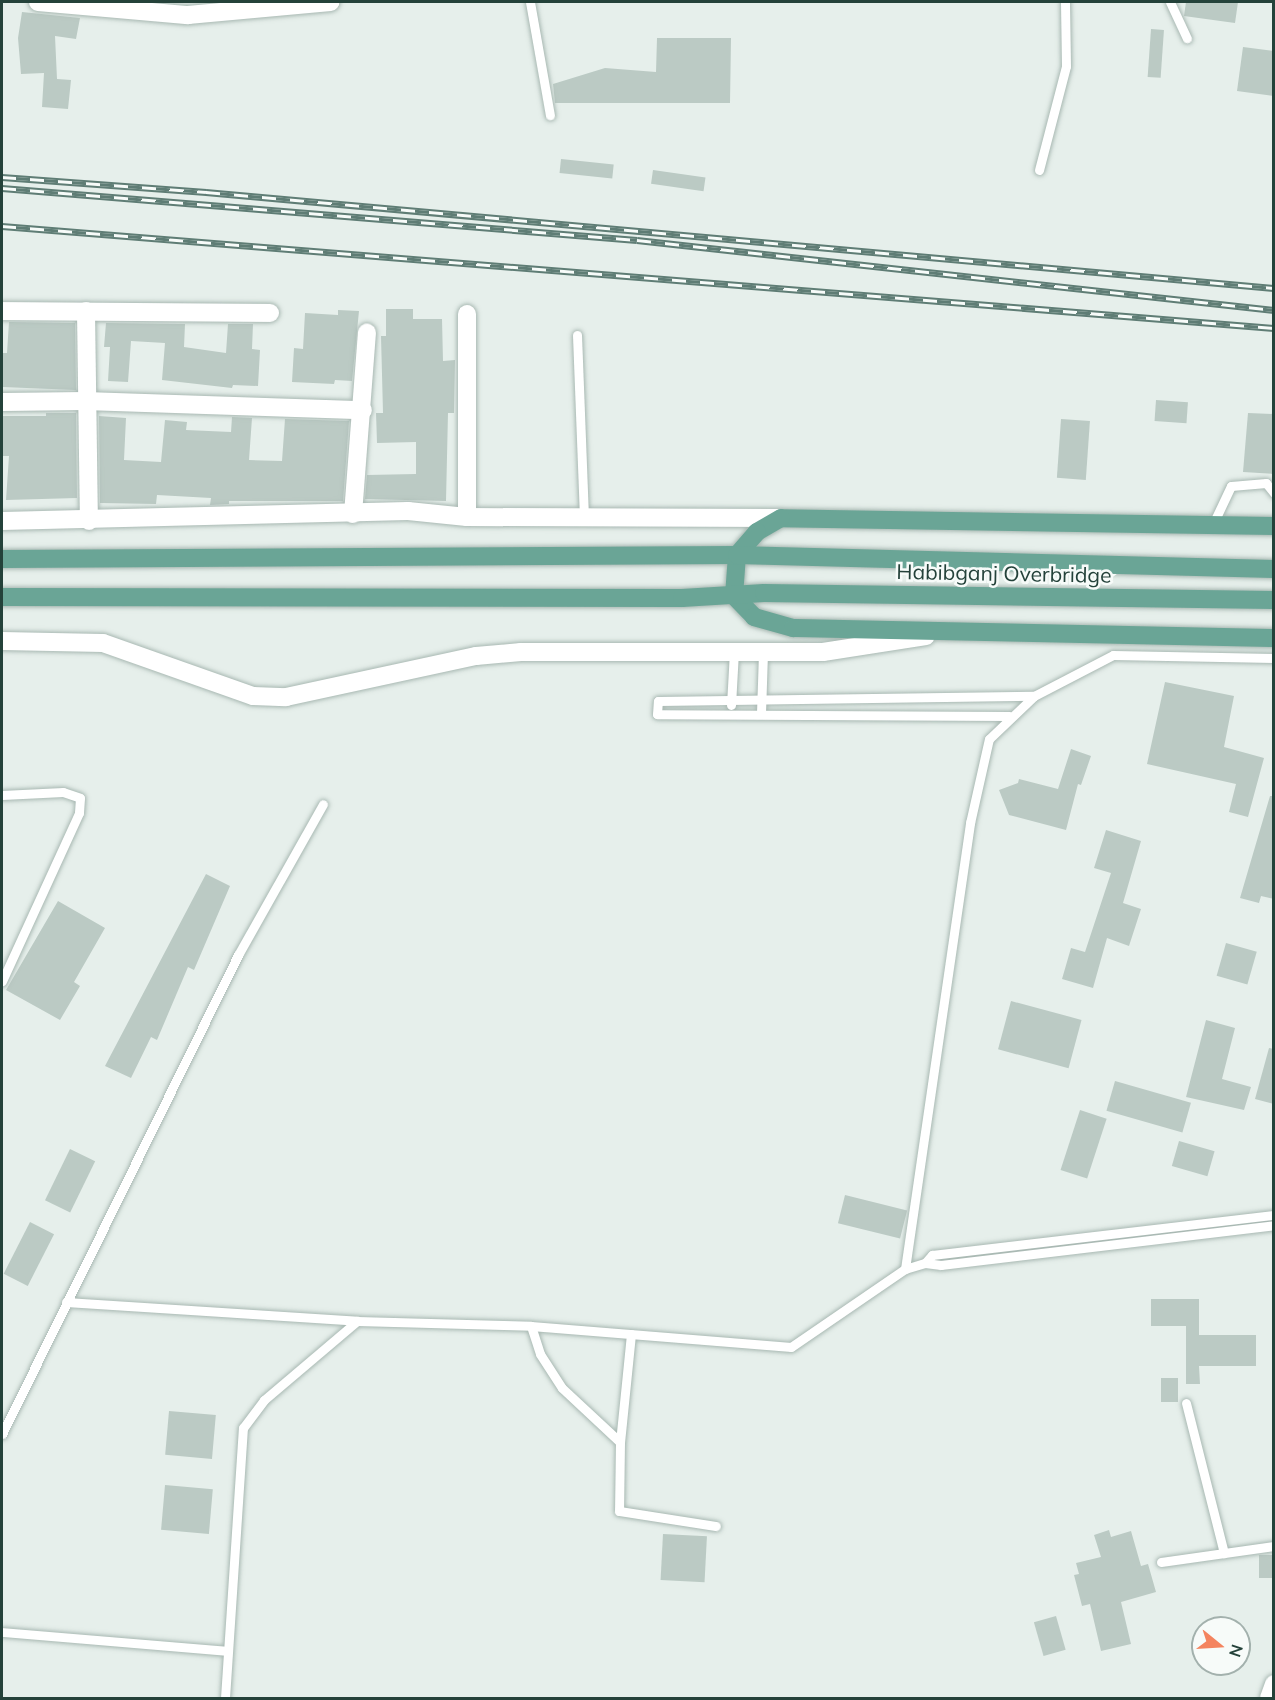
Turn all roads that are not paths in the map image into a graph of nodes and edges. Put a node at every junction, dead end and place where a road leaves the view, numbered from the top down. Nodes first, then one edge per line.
1 (38, 2) edge
2 (330, 2) edge
3 (530, 2) edge
4 (1065, 2) edge
5 (1170, 2) edge
6 (230, 6) edge
7 (187, 8) edge
8 (1187, 38) dead end
9 (550, 115) dead end
10 (1039, 170) dead end
11 (2, 310) edge
12 (86, 311) junction
13 (270, 313) dead end
14 (466, 314) dead end
15 (367, 333) dead end
16 (578, 335) dead end
17 (85, 400) junction
18 (2, 402) edge
19 (363, 410) junction
20 (1274, 493) edge
21 (353, 514) junction
22 (467, 517) junction
23 (584, 518) junction
24 (780, 519) junction
25 (2, 521) edge
26 (89, 521) junction
27 (1213, 524) junction
28 (1274, 526) edge
29 (737, 555) junction
30 (2, 559) edge
31 (1274, 569) edge
32 (734, 596) junction
33 (2, 597) edge
34 (1274, 600) edge
35 (948, 632) junction
36 (1274, 638) edge
37 (2, 641) edge
38 (734, 651) junction
39 (763, 652) junction
40 (1274, 658) edge
41 (1034, 696) junction
42 (762, 699) junction
43 (732, 700) junction
44 (761, 713) junction
45 (731, 714) junction
46 (1009, 716) junction
47 (2, 795) edge
48 (323, 804) dead end
49 (2, 981) edge
50 (1274, 1215) edge
51 (1274, 1226) edge
52 (925, 1263) junction
53 (905, 1269) junction
54 (66, 1302) junction
55 (357, 1321) junction
56 (531, 1326) junction
57 (631, 1334) junction
58 (1186, 1403) dead end
59 (2, 1434) edge
60 (620, 1442) junction
61 (716, 1526) dead end
62 (1274, 1546) edge
63 (1224, 1553) junction
64 (1161, 1562) dead end
65 (2, 1632) edge
66 (227, 1651) junction
67 (1274, 1684) edge
68 (225, 1698) edge
69 (1269, 1698) edge

1 - 7 street
2 - 6 street
3 - 9 lane
4 - 10 lane
5 - 8 lane
6 - 7 street
11 - 12 street
12 - 13 street
12 - 17 street
14 - 22 street
15 - 19 street
16 - 23 lane
17 - 18 street
17 - 19 street
17 - 26 street
19 - 21 street
20 - 27 lane
21 - 22 street
21 - 26 street
22 - 23 street
23 - 24 street
24 - 27 main road
24 - 29 main road
25 - 26 street
27 - 28 main road
29 - 30 main road, Habibganj Overbridge
29 - 31 main road, Habibganj Overbridge
29 - 32 main road
32 - 33 main road, Habibganj Overbridge
32 - 34 main road, Habibganj Overbridge
32 - 35 main road
35 - 36 main road
35 - 39 street
37 - 38 street
38 - 39 street
38 - 43 lane
39 - 42 lane
40 - 41 lane
41 - 42 lane
41 - 46 lane
42 - 43 lane
42 - 44 lane
43 - 45 lane
43 - 45 lane
44 - 45 lane
44 - 46 lane
46 - 53 lane
47 - 49 lane
48 - 54 lane
50 - 52 lane
51 - 52 lane
52 - 53 lane
53 - 57 lane
54 - 55 lane
54 - 59 lane
55 - 56 lane
55 - 66 lane
56 - 57 lane
56 - 60 lane
57 - 60 lane
58 - 63 lane
60 - 61 lane
62 - 63 lane
63 - 64 lane
65 - 66 lane
66 - 68 lane
67 - 69 street

